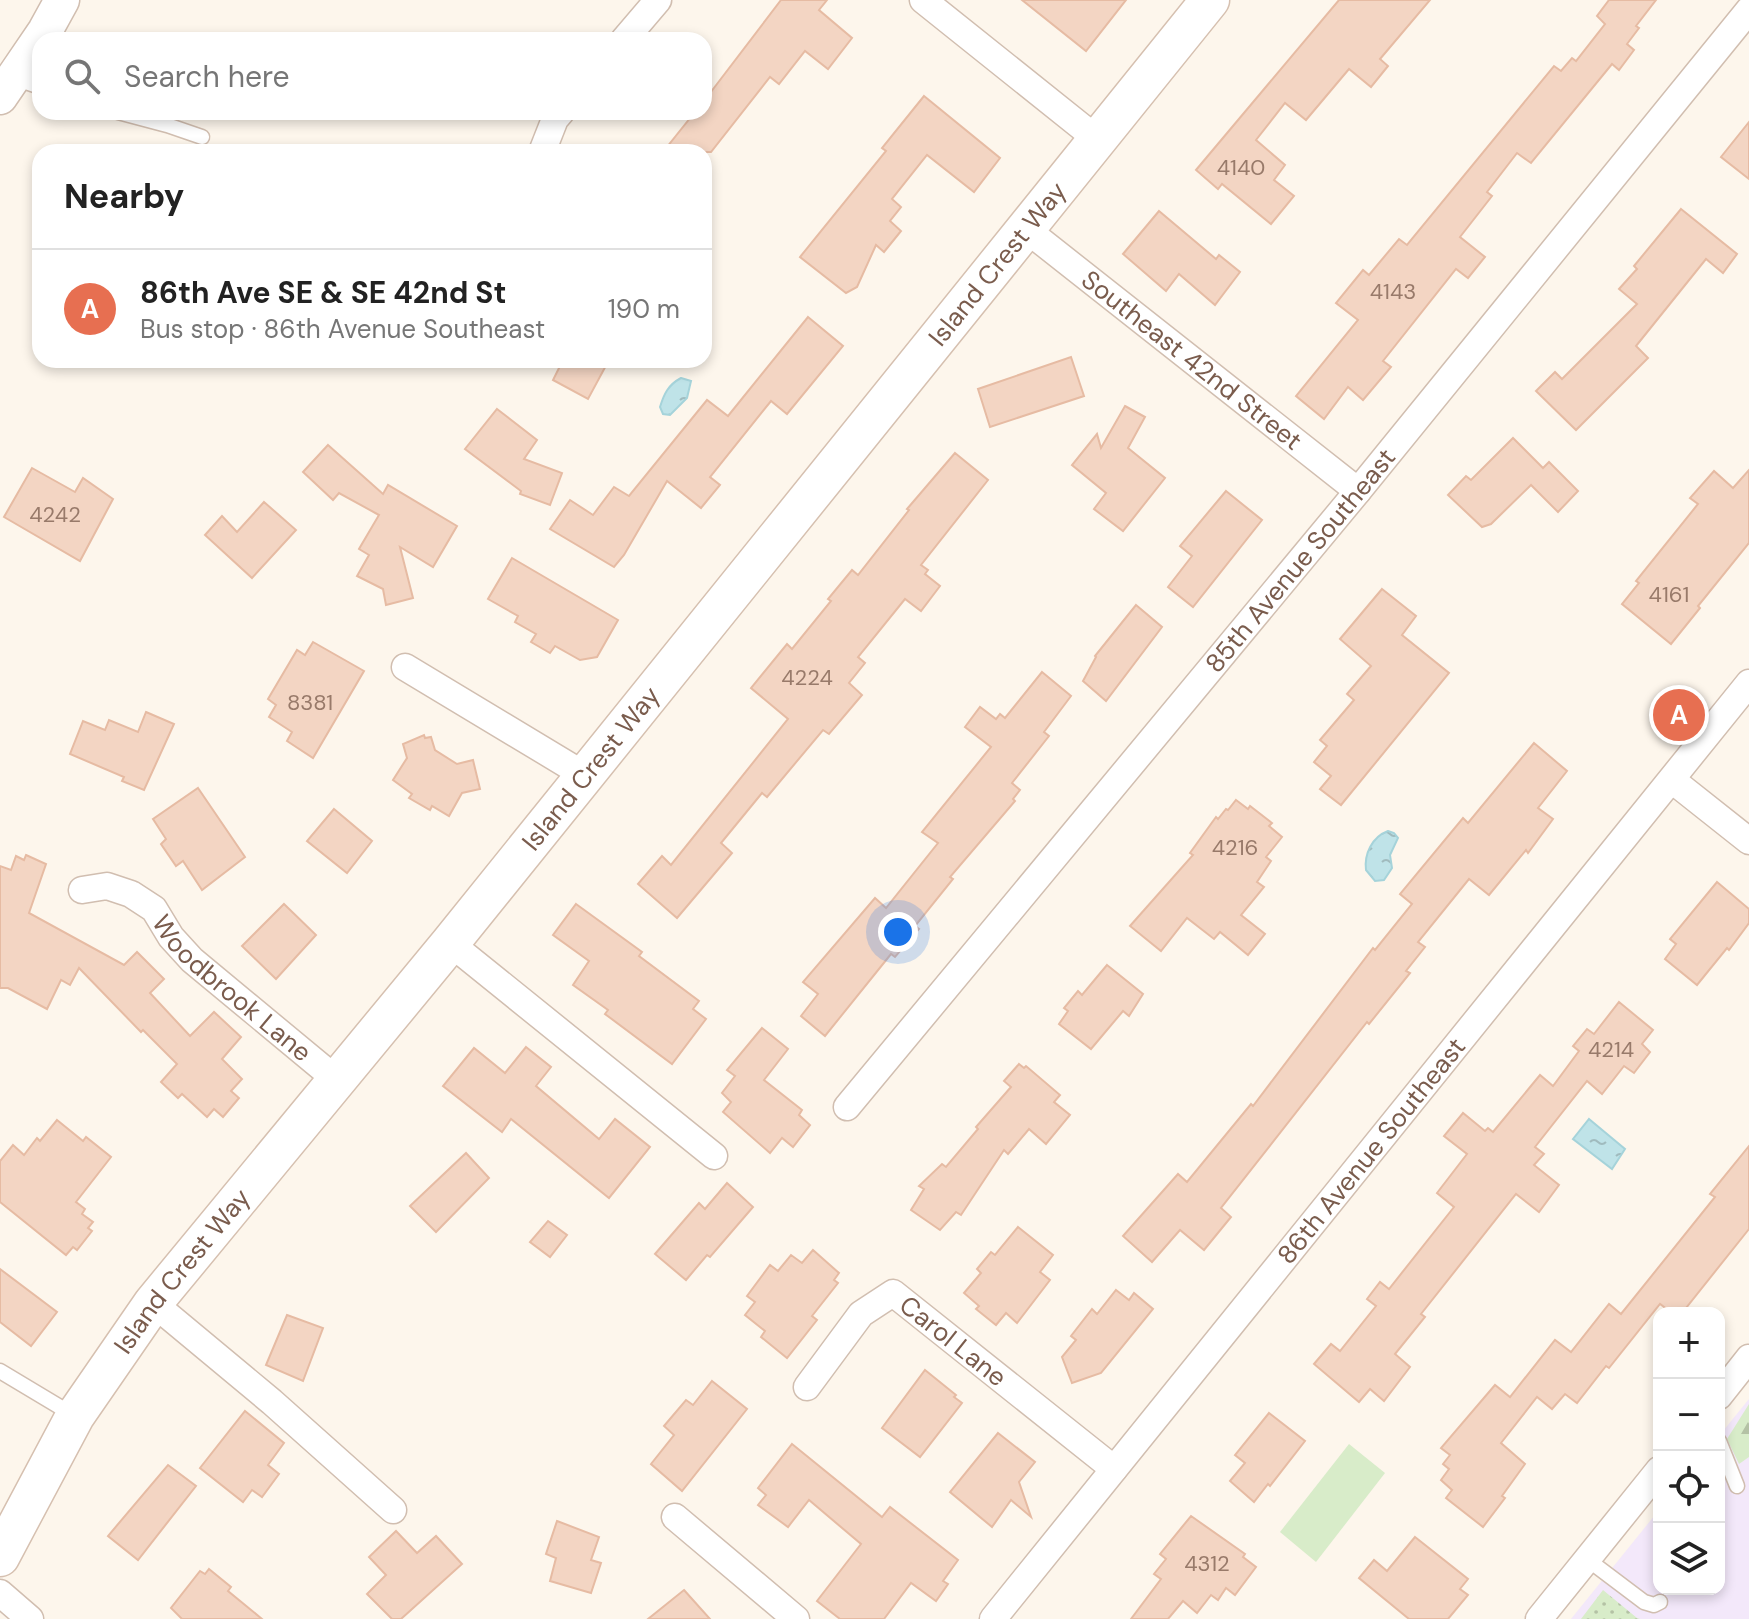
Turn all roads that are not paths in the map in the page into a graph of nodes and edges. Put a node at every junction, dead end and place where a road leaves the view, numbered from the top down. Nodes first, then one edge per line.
1 (62, 0) edge
2 (658, 0) edge
3 (923, 0) edge
4 (1210, 0) edge
5 (1749, 10) edge
6 (45, 32) edge
7 (631, 32) edge
8 (32, 58) edge
9 (18, 87) edge
10 (148, 120) edge
11 (555, 120) edge
12 (202, 137) dead end
13 (1098, 140) junction
14 (545, 144) edge
15 (1027, 230) junction
16 (1358, 491) junction
17 (405, 667) dead end
18 (1749, 683) edge
19 (586, 776) junction
20 (1672, 780) junction
21 (1749, 841) edge
22 (82, 890) dead end
23 (450, 943) junction
24 (338, 1081) junction
25 (847, 1107) dead end
26 (714, 1156) dead end
27 (153, 1303) junction
28 (1749, 1358) edge
29 (0, 1371) edge
30 (807, 1387) dead end
31 (1725, 1388) edge
32 (75, 1416) junction
33 (1723, 1451) edge
34 (1114, 1469) junction
35 (1653, 1477) edge
36 (1737, 1486) dead end
37 (393, 1510) dead end
38 (675, 1517) dead end
39 (0, 1557) edge
40 (1587, 1559) junction
41 (0, 1593) edge
42 (1660, 1602) dead end
43 (30, 1619) edge
44 (796, 1619) edge
45 (993, 1619) edge
46 (1539, 1619) edge

1 - 6 street
2 - 7 street
3 - 13 street
4 - 13 main road, Island Crest Way
5 - 16 street, 85th Avenue Southeast
8 - 9 street
10 - 12 lane
11 - 14 street
13 - 15 main road, Island Crest Way
15 - 16 street, Southeast 42nd Street
15 - 19 main road, Island Crest Way
16 - 25 street, 85th Avenue Southeast
17 - 19 street
18 - 20 street, 86th Avenue Southeast
19 - 23 main road, Island Crest Way
20 - 21 street
20 - 34 street, 86th Avenue Southeast
22 - 24 street, Woodbrook Lane
23 - 24 main road, Island Crest Way
23 - 26 street
24 - 27 main road, Island Crest Way
27 - 32 main road, Island Crest Way
27 - 37 street
28 - 31 street
29 - 32 lane
30 - 34 street, Carol Lane
32 - 39 main road, Island Crest Way
33 - 36 lane
34 - 45 street, 86th Avenue Southeast
35 - 40 street
38 - 44 street
40 - 42 lane
40 - 46 street
41 - 43 street

